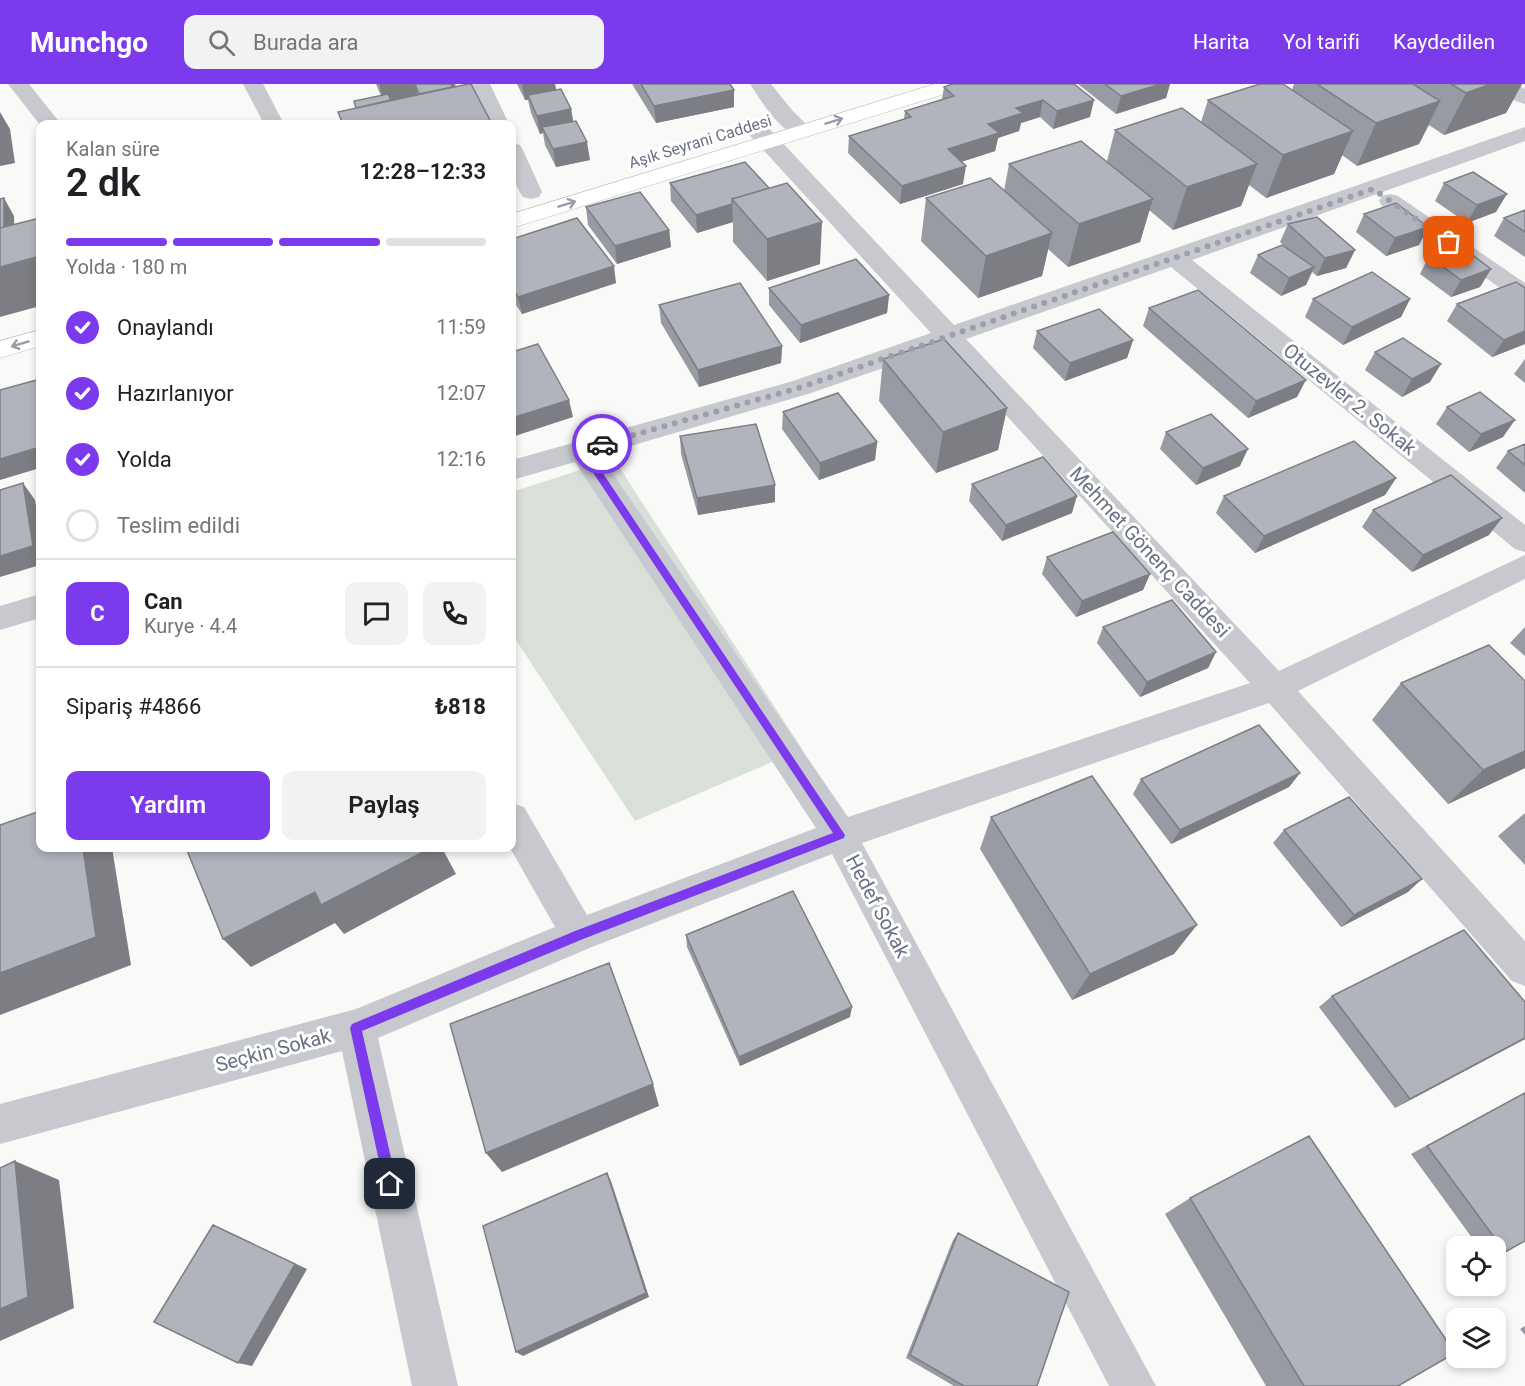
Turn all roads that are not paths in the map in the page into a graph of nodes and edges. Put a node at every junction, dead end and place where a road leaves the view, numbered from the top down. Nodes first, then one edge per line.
1 (18, 84) edge
2 (253, 84) edge
3 (480, 84) edge
4 (760, 84) edge
5 (888, 84) edge
6 (957, 84) edge
7 (1502, 84) edge
8 (1525, 98) edge
9 (801, 110) junction
10 (48, 120) edge
11 (272, 120) edge
12 (497, 120) edge
13 (731, 131) dead end
14 (802, 131) junction
15 (761, 133) junction
16 (1525, 134) edge
17 (516, 170) edge
18 (553, 185) dead end
19 (1373, 189) junction
20 (521, 195) edge
21 (516, 220) edge
22 (1174, 258) junction
23 (1525, 294) edge
24 (949, 336) junction
25 (36, 339) edge
26 (0, 350) edge
27 (36, 361) edge
28 (0, 371) edge
29 (582, 450) junction
30 (516, 469) edge
31 (1525, 541) edge
32 (1525, 566) edge
33 (36, 607) edge
34 (0, 618) edge
35 (1275, 688) junction
36 (516, 825) edge
37 (840, 835) junction
38 (579, 935) junction
39 (1525, 968) edge
40 (356, 1028) junction
41 (0, 1124) edge
42 (435, 1386) edge
43 (1132, 1386) edge

1 - 10 street
2 - 11 street
3 - 12 street
4 - 9 street
5 - 9 main road, Aşık Seyrani Caddesi
14 -> 6 main road
7 - 8 street
9 - 14 street
9 - 15 main road, Aşık Seyrani Caddesi
13 - 15 main road, Aşık Seyrani Caddesi
14 - 15 main road
21 -> 15 main road
15 - 24 street, Mehmet Gönenç Caddesi
16 - 19 street
17 - 20 street
18 - 20 main road
19 - 22 street
19 - 23 street
22 - 24 street
22 - 31 street, Otuzevler 2. Sokak
24 - 29 street
24 - 35 street, Mehmet Gönenç Caddesi
25 -> 26 main road
27 - 28 main road
29 - 30 street
29 - 37 street, Hedef Sokak
32 - 35 street, Seçkin Sokak
33 - 34 street
35 - 37 street, Seçkin Sokak
35 - 39 street, Mehmet Gönenç Caddesi
36 - 38 street
37 - 38 street, Seçkin Sokak
37 - 43 street, Hedef Sokak
38 - 40 street, Seçkin Sokak
40 - 41 street, Seçkin Sokak
40 - 42 street

